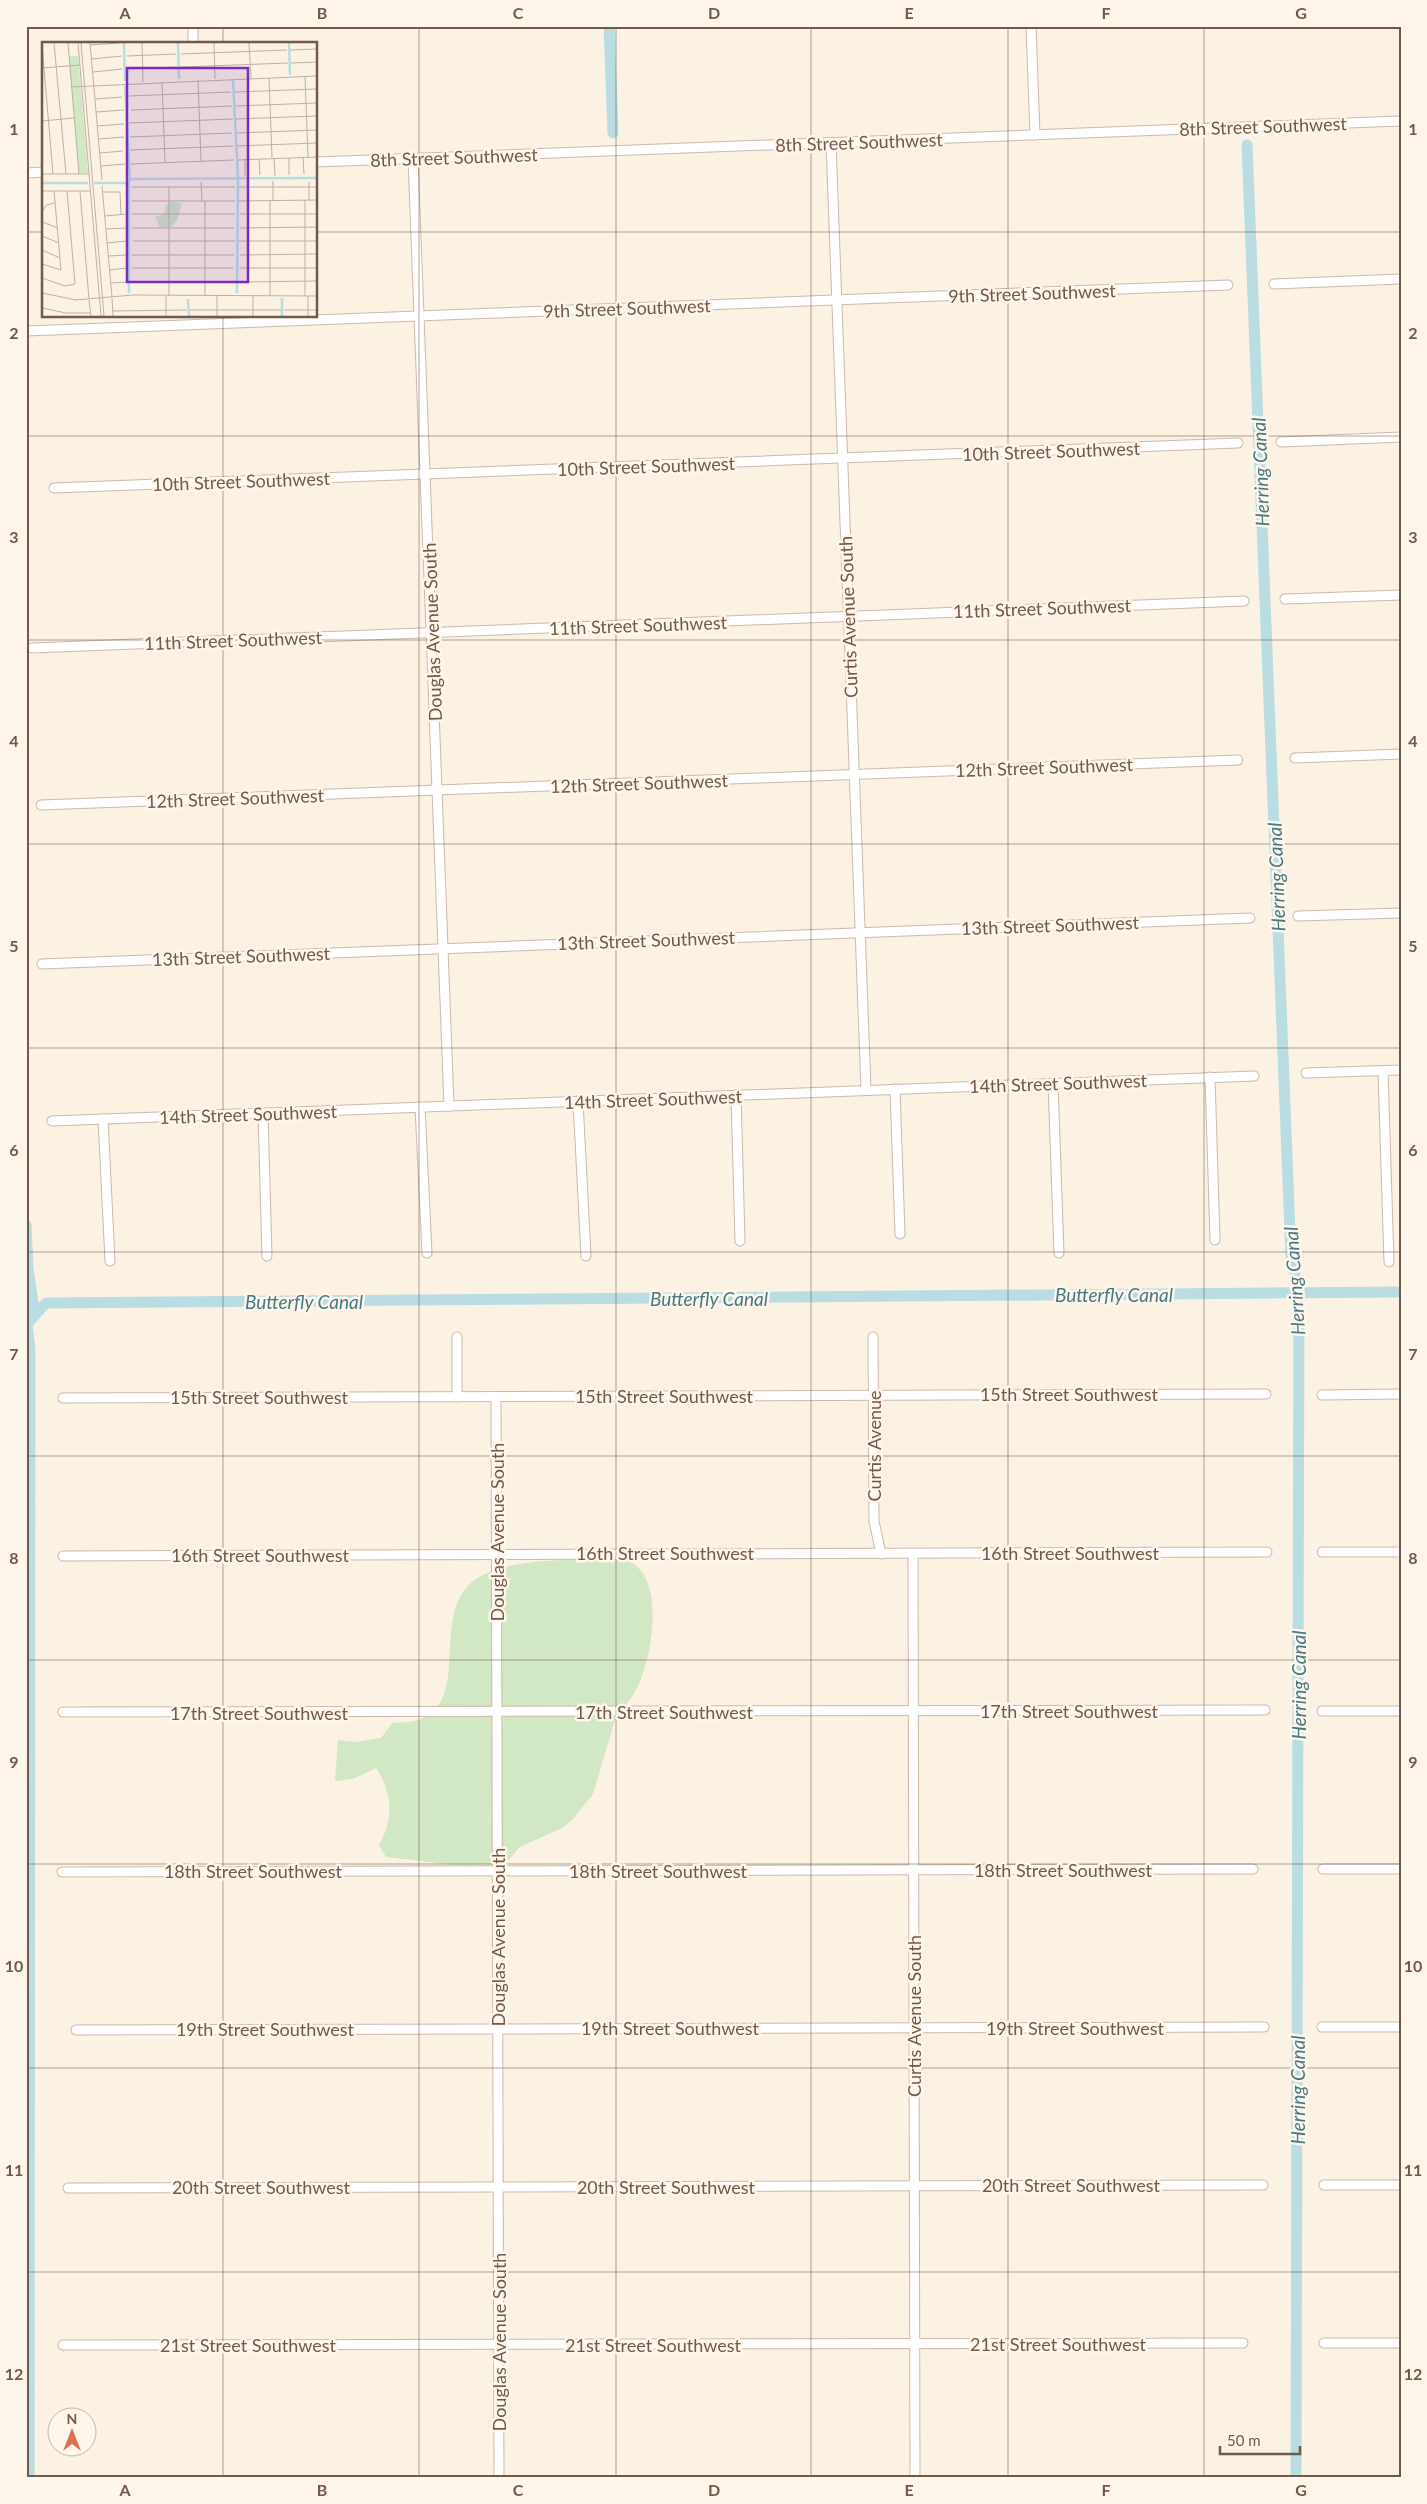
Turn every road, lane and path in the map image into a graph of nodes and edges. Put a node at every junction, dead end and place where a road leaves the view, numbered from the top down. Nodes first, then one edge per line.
1 (193, 26) edge
2 (1032, 26) edge
3 (193, 42) edge
4 (1401, 121) edge
5 (1035, 135) junction
6 (831, 143) junction
7 (413, 158) junction
8 (318, 162) edge
9 (42, 172) edge
10 (26, 173) edge
11 (1401, 279) edge
12 (1274, 284) dead end
13 (1228, 285) dead end
14 (836, 300) junction
15 (420, 316) junction
16 (26, 331) edge
17 (1401, 437) edge
18 (1281, 442) dead end
19 (1238, 443) dead end
20 (842, 458) junction
21 (426, 474) junction
22 (54, 488) dead end
23 (1401, 595) edge
24 (1285, 599) dead end
25 (1244, 601) dead end
26 (849, 616) junction
27 (431, 632) junction
28 (32, 648) dead end
29 (1401, 754) edge
30 (1295, 758) dead end
31 (1238, 760) dead end
32 (854, 775) junction
33 (438, 790) junction
34 (41, 805) dead end
35 (1401, 912) edge
36 (1298, 916) dead end
37 (1250, 918) dead end
38 (860, 932) junction
39 (443, 947) junction
40 (42, 964) dead end
41 (1401, 1070) edge
42 (1383, 1071) junction
43 (1306, 1073) dead end
44 (1254, 1076) dead end
45 (1210, 1077) junction
46 (1053, 1083) junction
47 (895, 1089) junction
48 (866, 1090) junction
49 (736, 1095) junction
50 (578, 1102) junction
51 (449, 1106) junction
52 (420, 1107) junction
53 (263, 1113) junction
54 (103, 1120) junction
55 (52, 1121) dead end
56 (900, 1234) dead end
57 (1215, 1240) dead end
58 (740, 1241) dead end
59 (427, 1253) dead end
60 (1059, 1253) dead end
61 (268, 1256) dead end
62 (586, 1256) dead end
63 (110, 1261) dead end
64 (1389, 1262) dead end
65 (457, 1337) dead end
66 (873, 1337) dead end
67 (1266, 1394) dead end
68 (1401, 1394) edge
69 (874, 1395) junction
70 (1322, 1395) dead end
71 (457, 1397) junction
72 (496, 1397) junction
73 (63, 1398) dead end
74 (1266, 1552) dead end
75 (1322, 1552) dead end
76 (1401, 1552) edge
77 (496, 1554) junction
78 (881, 1554) junction
79 (913, 1554) junction
80 (63, 1556) dead end
81 (1265, 1710) dead end
82 (1322, 1711) dead end
83 (1401, 1711) edge
84 (63, 1712) dead end
85 (497, 1712) junction
86 (914, 1712) junction
87 (1253, 1869) dead end
88 (1323, 1869) dead end
89 (1401, 1869) edge
90 (914, 1870) junction
91 (497, 1871) junction
92 (62, 1872) dead end
93 (1264, 2027) dead end
94 (1322, 2027) dead end
95 (1401, 2027) edge
96 (498, 2028) junction
97 (914, 2028) junction
98 (76, 2030) dead end
99 (1263, 2185) dead end
100 (1324, 2185) dead end
101 (1401, 2185) edge
102 (914, 2186) junction
103 (499, 2187) junction
104 (68, 2188) dead end
105 (915, 2343) junction
106 (1243, 2343) dead end
107 (1324, 2343) dead end
108 (1401, 2343) edge
109 (63, 2345) dead end
110 (499, 2345) junction
111 (499, 2478) edge
112 (915, 2478) edge

1 - 3 street
2 - 5 street
4 - 5 street, 8th Street Southwest
5 - 6 street, 8th Street Southwest
6 - 7 street, 8th Street Southwest
6 - 14 street, Curtis Avenue South
7 - 8 street, 8th Street Southwest
7 - 15 street, Douglas Avenue South
9 - 10 street
11 - 12 street
13 - 14 street, 9th Street Southwest
14 - 15 street, 9th Street Southwest
14 - 20 street, Curtis Avenue South
15 - 16 street, 9th Street Southwest
15 - 21 street, Douglas Avenue South
17 - 18 street
19 - 20 street, 10th Street Southwest
20 - 21 street, 10th Street Southwest
20 - 26 street, Curtis Avenue South
21 - 22 street, 10th Street Southwest
21 - 27 street, Douglas Avenue South
23 - 24 street
25 - 26 street, 11th Street Southwest
26 - 27 street, 11th Street Southwest
26 - 32 street, Curtis Avenue South
27 - 28 street, 11th Street Southwest
27 - 33 street, Douglas Avenue South
29 - 30 street
31 - 32 street, 12th Street Southwest
32 - 33 street, 12th Street Southwest
32 - 38 street, Curtis Avenue South
33 - 34 street, 12th Street Southwest
33 - 39 street, Douglas Avenue South
35 - 36 street
37 - 38 street, 13th Street Southwest
38 - 39 street, 13th Street Southwest
38 - 48 street, Curtis Avenue South
39 - 40 street, 13th Street Southwest
39 - 51 street, Douglas Avenue South
41 - 42 street
42 - 43 street
42 - 64 street
44 - 45 street, 14th Street Southwest
45 - 46 street, 14th Street Southwest
45 - 57 street
46 - 47 street, 14th Street Southwest
46 - 60 street
47 - 48 street, 14th Street Southwest
47 - 56 street
48 - 49 street, 14th Street Southwest
49 - 50 street, 14th Street Southwest
49 - 58 street
50 - 51 street, 14th Street Southwest
50 - 62 street
51 - 52 street, 14th Street Southwest
52 - 53 street, 14th Street Southwest
52 - 59 street
53 - 54 street, 14th Street Southwest
53 - 61 street
54 - 55 street, 14th Street Southwest
54 - 63 street
65 - 71 street
66 - 69 street, Curtis Avenue
67 - 69 street, 15th Street Southwest
68 - 70 street
69 - 72 street, 15th Street Southwest
69 - 78 street, Curtis Avenue
71 - 72 street, 15th Street Southwest
71 - 73 street, 15th Street Southwest
72 - 77 street, Douglas Avenue South
74 - 79 street, 16th Street Southwest
75 - 76 street
77 - 78 street, 16th Street Southwest
77 - 80 street, 16th Street Southwest
77 - 85 street, Douglas Avenue South
78 - 79 street, 16th Street Southwest
79 - 86 street, Curtis Avenue South
81 - 86 street, 17th Street Southwest
82 - 83 street
84 - 85 street, 17th Street Southwest
85 - 86 street, 17th Street Southwest
85 - 91 street, Douglas Avenue South
86 - 90 street, Curtis Avenue South
87 - 90 street, 18th Street Southwest
88 - 89 street
90 - 91 street, 18th Street Southwest
90 - 97 street, Curtis Avenue South
91 - 92 street, 18th Street Southwest
91 - 96 street, Douglas Avenue South
93 - 97 street, 19th Street Southwest
94 - 95 street
96 - 97 street, 19th Street Southwest
96 - 98 street, 19th Street Southwest
96 - 103 street, Douglas Avenue South
97 - 102 street, Curtis Avenue South
99 - 102 street, 20th Street Southwest
100 - 101 street
102 - 103 street, 20th Street Southwest
102 - 105 street, Curtis Avenue South
103 - 104 street, 20th Street Southwest
103 - 110 street, Douglas Avenue South
105 - 106 street, 21st Street Southwest
105 - 110 street, 21st Street Southwest
105 - 112 street, Curtis Avenue South
107 - 108 street
109 - 110 street, 21st Street Southwest
110 - 111 street, Douglas Avenue South

